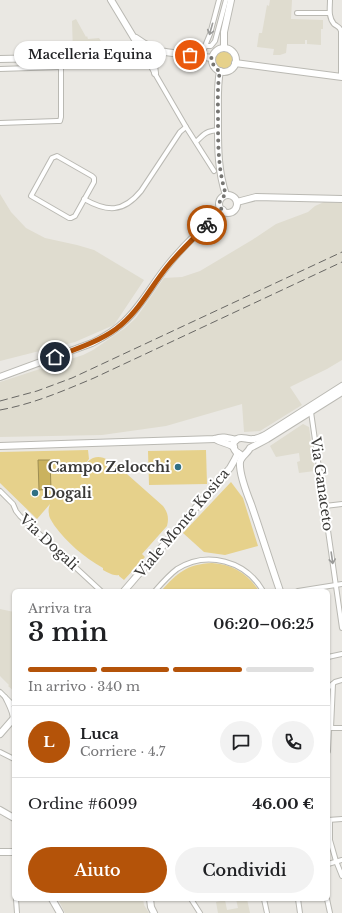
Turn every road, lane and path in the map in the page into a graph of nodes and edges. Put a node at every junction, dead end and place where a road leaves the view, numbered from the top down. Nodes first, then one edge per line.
1 (111, 0) edge
2 (219, 0) edge
3 (226, 0) edge
4 (231, 0) edge
5 (330, 0) edge
6 (296, 13) dead end
7 (329, 13) junction
8 (132, 34) junction
9 (205, 46) junction
10 (224, 48) junction
11 (165, 52) junction
12 (143, 53) junction
13 (202, 57) junction
14 (61, 58) junction
15 (212, 58) junction
16 (0, 59) edge
17 (235, 63) junction
18 (61, 67) junction
19 (0, 68) edge
20 (220, 71) junction
21 (155, 73) junction
22 (342, 77) edge
23 (0, 122) edge
24 (186, 127) junction
25 (218, 130) junction
26 (196, 142) junction
27 (214, 171) dead end
28 (226, 195) junction
29 (84, 199) junction
30 (342, 199) edge
31 (237, 202) junction
32 (222, 210) junction
33 (0, 377) edge
34 (342, 386) edge
35 (342, 392) edge
36 (311, 412) junction
37 (245, 438) junction
38 (215, 439) junction
39 (236, 440) junction
40 (0, 446) edge
41 (234, 447) junction
42 (250, 448) junction
43 (238, 453) junction
44 (245, 454) junction
45 (234, 461) junction
46 (246, 488) junction
47 (0, 491) edge
48 (342, 504) edge
49 (325, 506) junction
50 (342, 584) edge
51 (336, 585) junction
52 (99, 589) edge
53 (126, 589) edge
54 (157, 589) edge
55 (262, 589) edge
56 (279, 589) edge
57 (311, 589) edge
58 (342, 628) edge
59 (342, 654) edge
60 (330, 657) edge
61 (342, 680) edge
62 (333, 684) junction
63 (330, 686) edge
64 (0, 692) edge
65 (5, 697) junction
66 (12, 704) edge
67 (12, 713) edge
68 (330, 717) edge
69 (12, 720) edge
70 (330, 728) edge
71 (342, 728) edge
72 (0, 734) edge
73 (0, 752) edge
74 (12, 758) edge
75 (0, 810) edge
76 (12, 817) edge
77 (342, 819) edge
78 (330, 820) edge
79 (330, 840) edge
80 (0, 852) edge
81 (12, 852) edge
82 (342, 860) edge
83 (336, 861) junction
84 (330, 863) edge
85 (342, 876) edge
86 (16, 901) edge
87 (53, 901) edge
88 (150, 901) edge
89 (192, 901) edge
90 (264, 901) edge
91 (298, 901) edge
92 (327, 901) edge
93 (17, 913) edge
94 (60, 913) edge
95 (154, 913) edge
96 (200, 913) edge
97 (267, 913) edge
98 (300, 913) edge
99 (330, 913) edge

1 - 8 street
2 -> 9 street
3 - 9 street
4 - 10 street
5 - 7 street
6 - 7 street
7 - 22 street
8 - 11 street
8 - 12 street
9 - 13 street
10 - 15 street
10 - 17 street
11 - 12 street
11 - 13 street
11 - 21 street
12 - 14 street
12 - 21 street
13 - 15 street
14 - 16 street
14 - 18 street
15 - 20 street
17 - 20 street
17 - 22 street
18 - 19 street
18 - 23 street
20 - 25 street
21 - 24 street
24 - 26 street
24 - 29 street
25 - 26 street
25 - 28 street
26 - 27 street
28 - 31 street
28 - 32 street
29 - 29 street
30 - 31 street
31 - 32 street
32 - 33 street
34 - 37 street
35 - 36 street
36 - 42 street
36 - 49 street, Via Ganaceto
37 - 39 street
37 - 42 street
38 - 39 street
38 - 40 street
38 - 41 street
39 - 41 street
41 - 43 street, Viale Monte Kosica
42 - 44 street
43 - 44 street, Viale Monte Kosica
43 - 45 street, Viale Monte Kosica
44 - 46 street
45 - 46 street
45 - 53 street, Viale Monte Kosica
46 - 56 street
47 - 52 street, Via Dogali
48 - 49 street
49 -> 51 street, Via Ganaceto
50 - 51 street
51 - 57 street
51 - 58 street, Via Ganaceto
54 - 55 street
59 - 60 street
61 - 62 street
62 - 63 street
62 - 68 street
64 - 65 street
65 - 66 street
65 - 67 street
69 - 72 street
70 - 71 street
73 - 74 street
75 - 76 street
77 - 78 street
79 - 83 street
80 - 81 street
82 - 83 street
83 - 84 street
83 - 85 street
86 - 93 street
87 - 94 street
88 - 95 street
89 - 96 street
90 - 97 street
91 - 98 street
92 - 99 street

